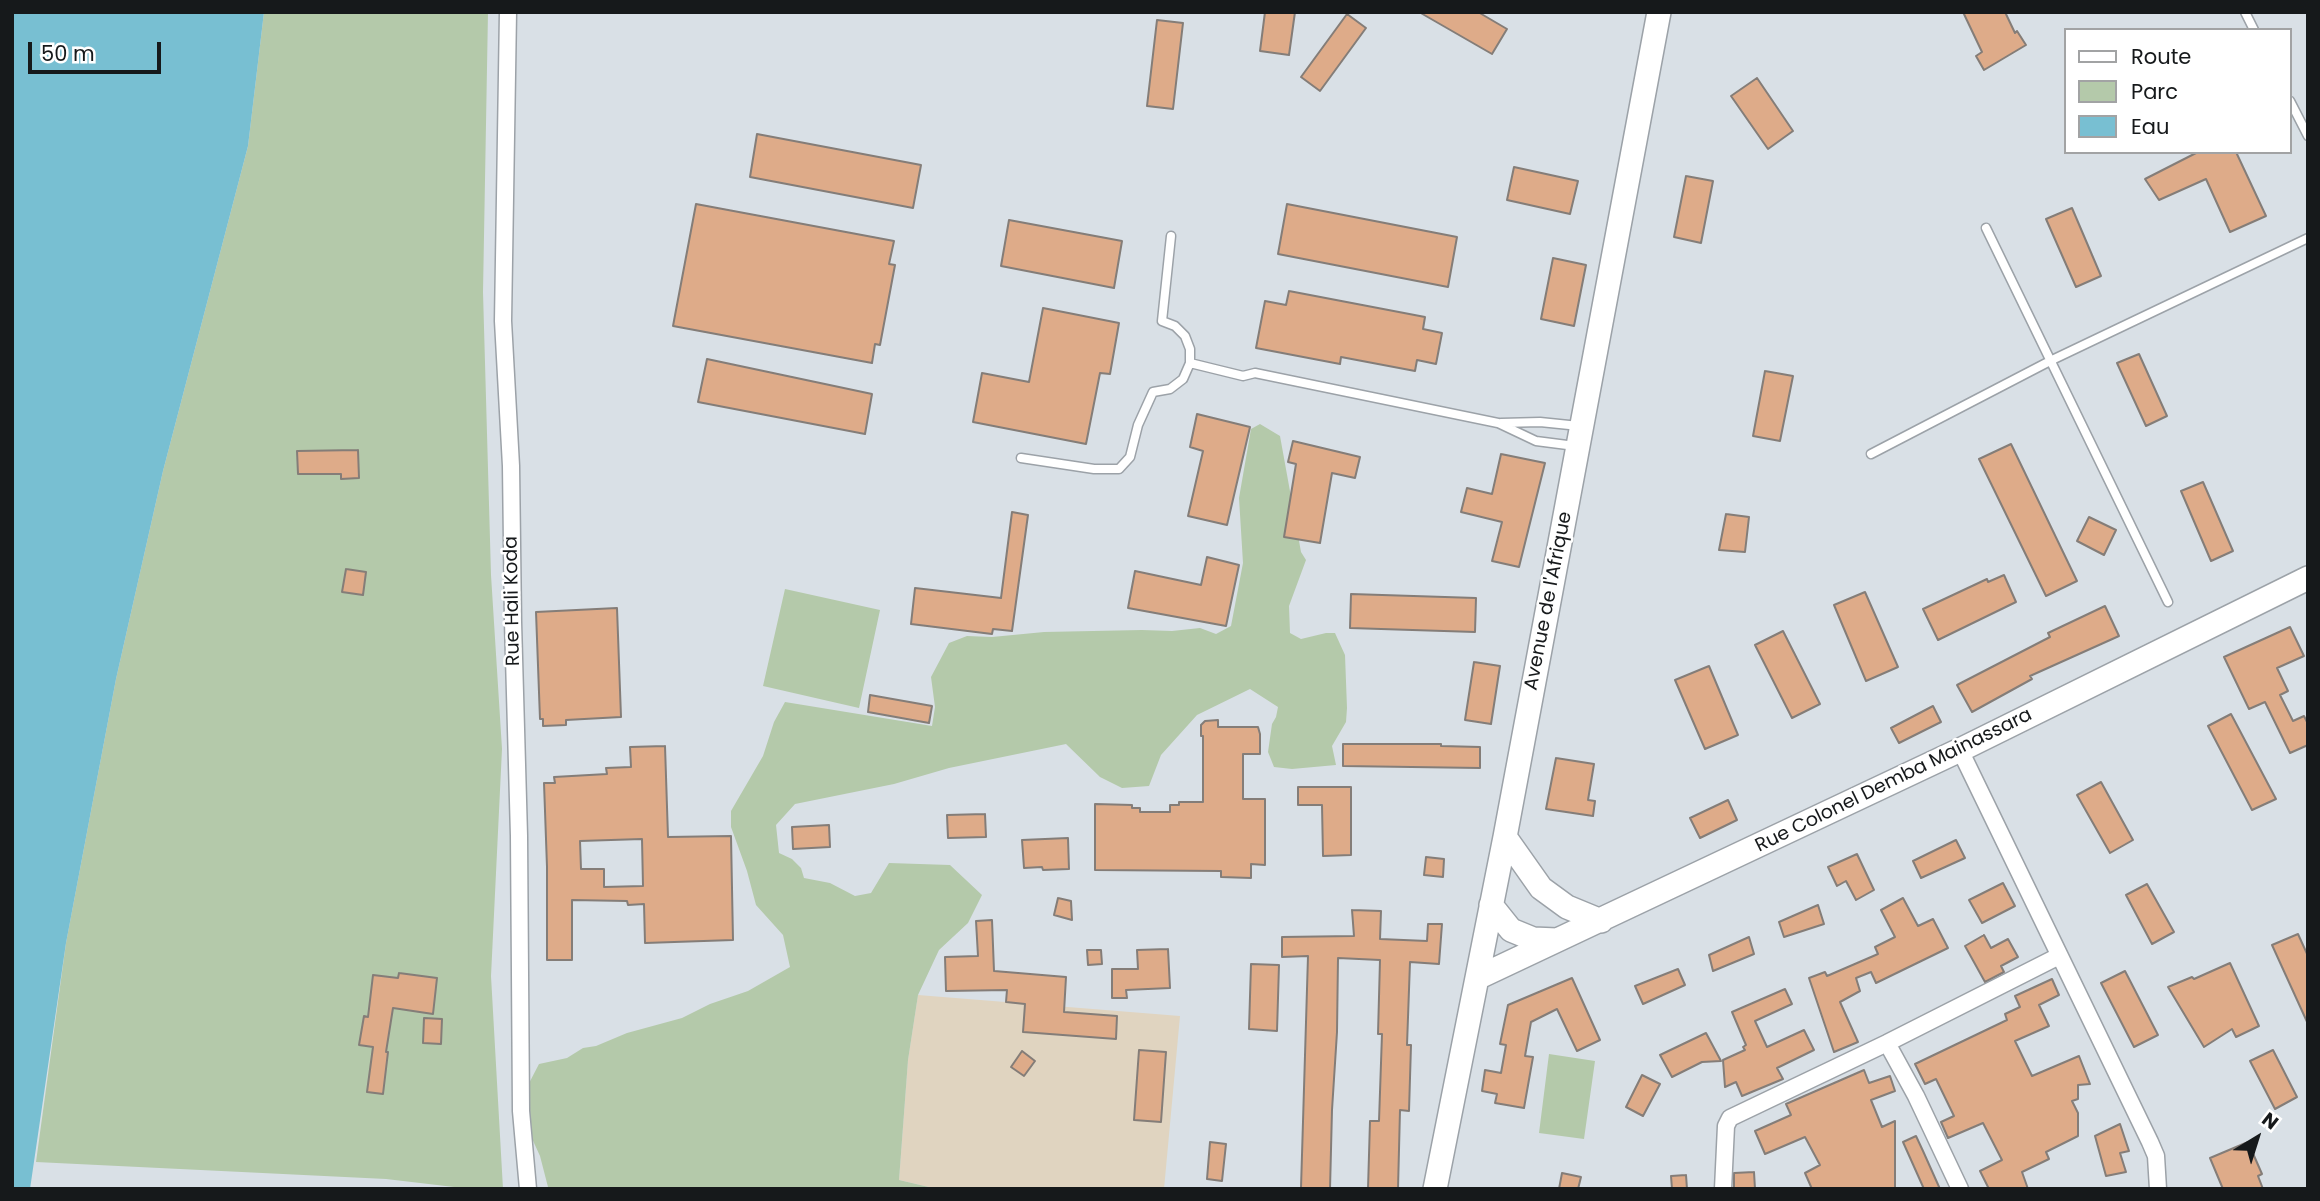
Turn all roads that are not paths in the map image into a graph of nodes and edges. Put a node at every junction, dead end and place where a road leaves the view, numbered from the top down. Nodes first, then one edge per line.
1 (508, 12) edge
2 (1659, 12) edge
3 (2245, 12) edge
4 (2253, 28) edge
5 (2292, 105) edge
6 (2308, 136) edge
7 (1986, 228) dead end
8 (1171, 236) dead end
9 (2308, 238) edge
10 (2052, 360) junction
11 (1190, 363) junction
12 (1498, 423) junction
13 (1581, 437) junction
14 (1871, 454) dead end
15 (1021, 458) dead end
16 (2308, 578) edge
17 (2168, 602) dead end
18 (1960, 750) junction
19 (1505, 837) junction
20 (1491, 905) junction
21 (1601, 921) junction
22 (1557, 940) junction
23 (2059, 956) junction
24 (1477, 978) junction
25 (1887, 1044) junction
26 (528, 1189) edge
27 (1435, 1189) edge
28 (1723, 1189) edge
29 (1960, 1189) edge
30 (2158, 1189) edge

1 - 26 street, Rue Hali Koda
2 - 13 main road, Avenue de l'Afrique
3 - 4 lane
5 - 6 lane
7 - 10 lane
8 - 11 lane
9 - 10 lane
10 - 14 lane
10 - 17 lane
11 - 12 lane
11 - 15 lane
12 - 13 lane
12 - 13 lane
13 - 19 main road, Avenue de l'Afrique
16 - 18 main road, Rue Colonel Demba Mainassara
18 - 21 main road, Rue Colonel Demba Mainassara
18 - 23 street
19 - 20 main road, Avenue de l'Afrique
19 - 21 main road
20 - 22 main road
20 - 24 main road, Avenue de l'Afrique
21 - 22 main road, Rue Colonel Demba Mainassara
22 - 24 main road, Rue Colonel Demba Mainassara
23 - 25 street
23 - 30 street
24 - 27 main road, Avenue de l'Afrique
25 - 28 street
25 - 29 street

